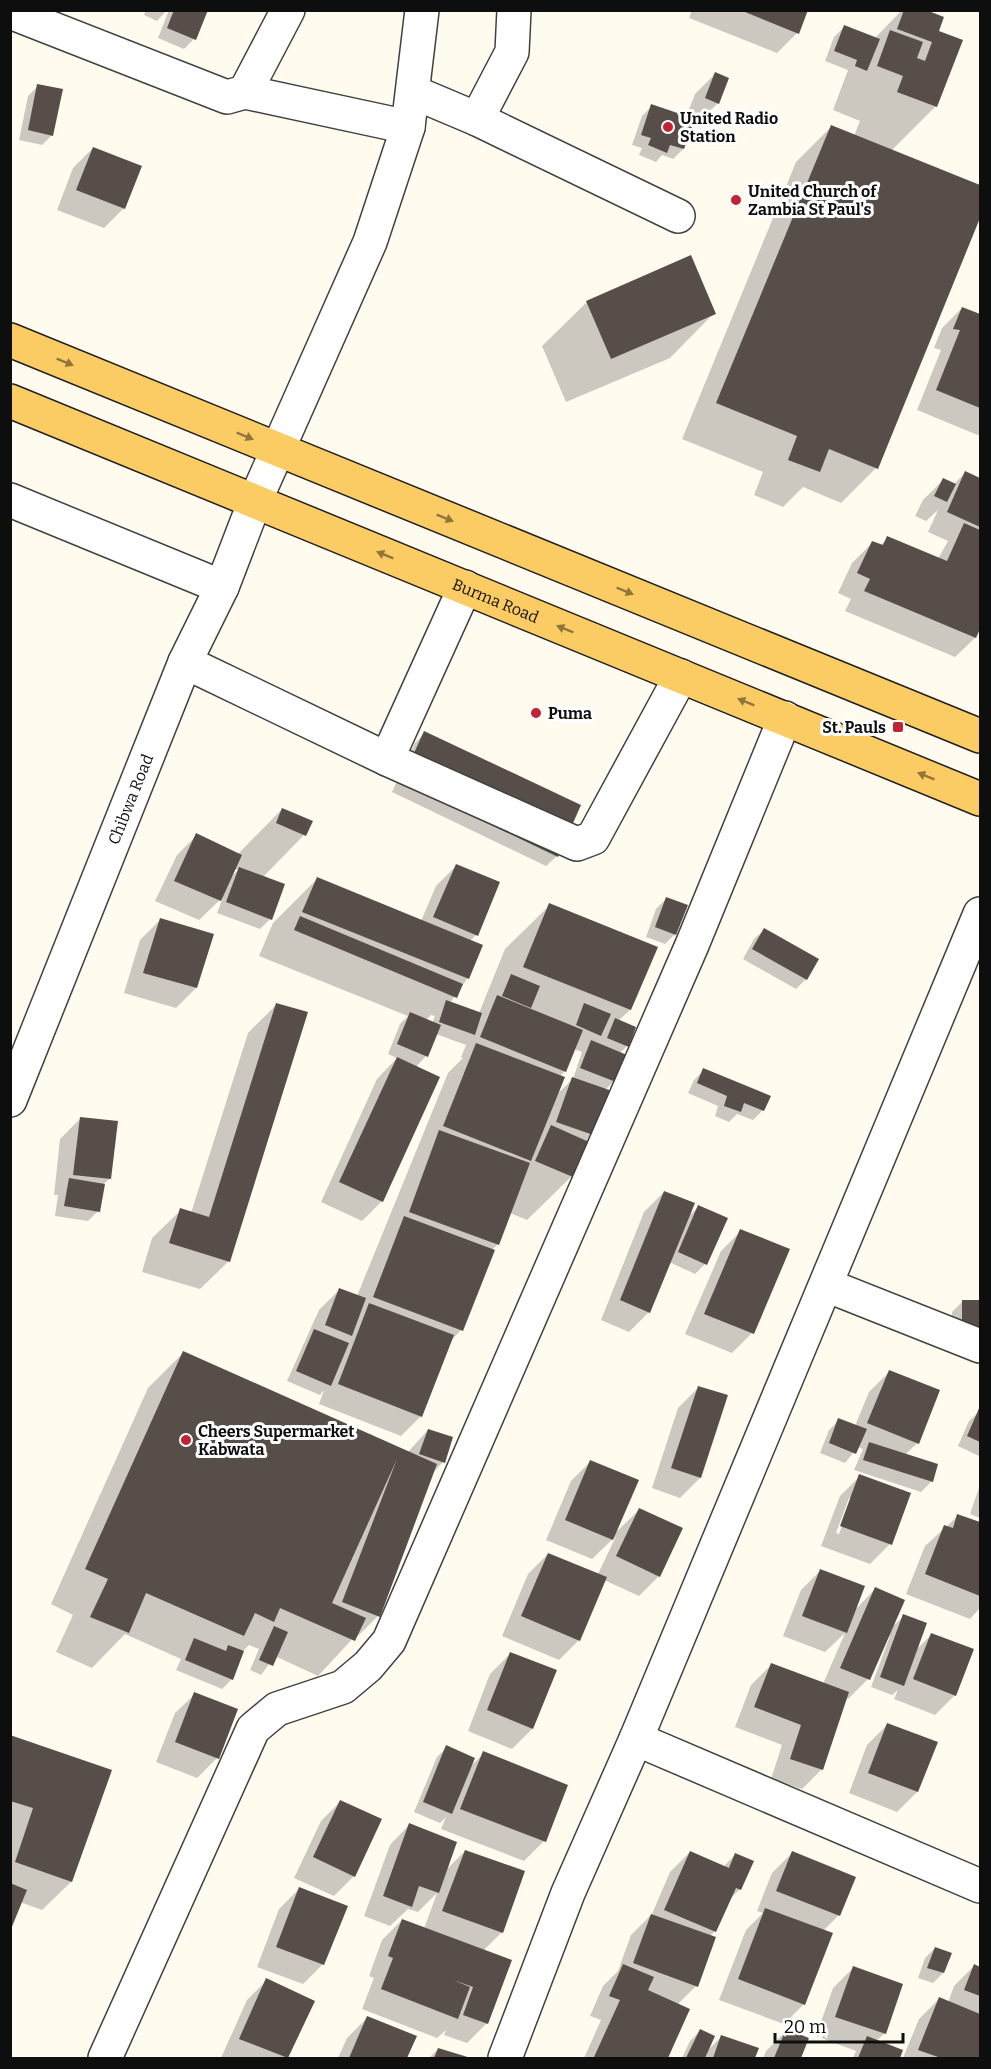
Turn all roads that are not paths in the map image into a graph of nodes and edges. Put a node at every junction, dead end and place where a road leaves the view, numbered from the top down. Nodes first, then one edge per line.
1 (288, 10) edge
2 (422, 10) edge
3 (514, 10) edge
4 (10, 12) edge
5 (245, 92) junction
6 (413, 92) junction
7 (477, 119) junction
8 (408, 127) junction
9 (678, 216) dead end
10 (10, 340) edge
11 (10, 401) edge
12 (279, 450) junction
13 (10, 500) edge
14 (255, 501) junction
15 (222, 587) junction
16 (465, 587) junction
17 (185, 662) junction
18 (681, 676) junction
19 (785, 718) junction
20 (981, 736) edge
21 (387, 759) junction
22 (981, 798) edge
23 (981, 914) edge
24 (10, 1100) edge
25 (826, 1285) junction
26 (981, 1346) edge
27 (636, 1739) junction
28 (978, 1876) edge
29 (105, 2058) edge
30 (505, 2058) edge

1 - 5 street
2 - 6 street, Chibwa Road
3 - 7 street
4 - 5 street
5 - 8 street
6 - 7 street
6 - 8 street, Chibwa Road
7 - 9 street
8 - 12 street, Chibwa Road
10 -> 12 main road
11 - 14 main road, Burma Road
12 - 14 street, Chibwa Road
12 -> 20 main road
13 - 15 street
14 - 15 street, Chibwa Road
16 -> 14 main road, Burma Road
15 - 17 street, Chibwa Road
18 -> 16 main road, Burma Road
16 - 21 street
17 - 21 street
17 - 24 street, Chibwa Road
19 -> 18 main road, Burma Road
18 - 21 street
22 -> 19 main road, Burma Road
19 - 29 street
23 - 25 street
25 - 26 street
25 - 27 street
27 - 28 street
27 - 30 street

